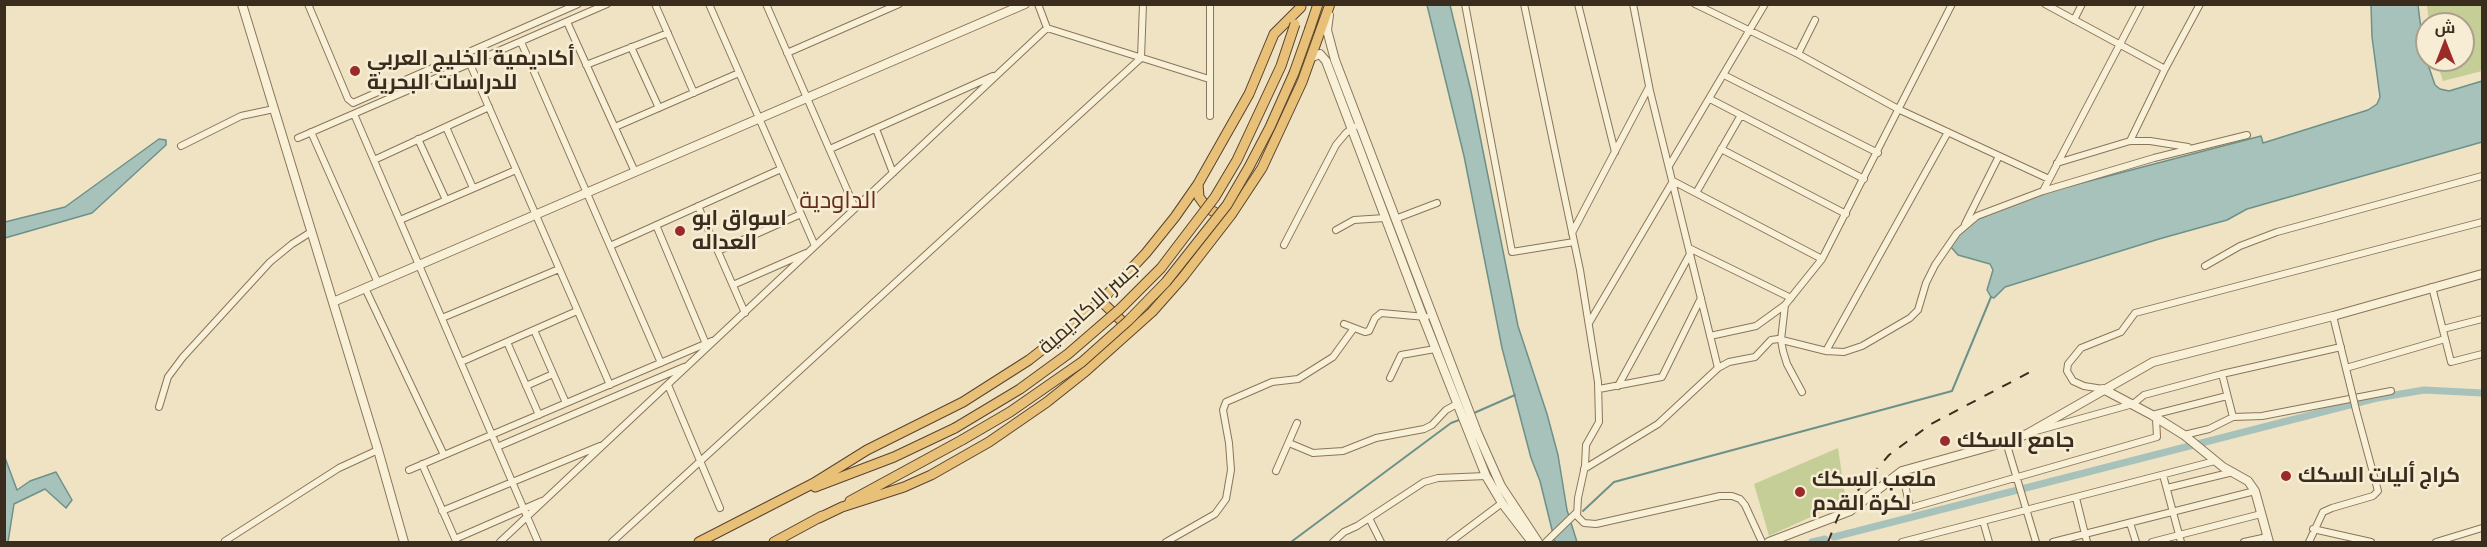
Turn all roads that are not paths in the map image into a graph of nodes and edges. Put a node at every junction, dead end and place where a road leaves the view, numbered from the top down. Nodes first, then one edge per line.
1 (242, 4) edge
2 (308, 4) edge
3 (578, 4) edge
4 (608, 4) edge
5 (655, 4) edge
6 (709, 4) edge
7 (899, 4) edge
8 (1025, 4) edge
9 (1038, 4) edge
10 (1143, 4) edge
11 (1210, 4) edge
12 (1318, 4) edge
13 (1331, 4) edge
14 (1465, 4) edge
15 (1524, 4) edge
16 (1578, 4) edge
17 (1633, 4) edge
18 (1695, 4) edge
19 (1765, 4) edge
20 (1952, 4) edge
21 (2045, 4) edge
22 (2082, 4) edge
23 (2141, 4) edge
24 (2200, 4) edge
25 (769, 5) edge
26 (1302, 5) edge
27 (1815, 20) dead end
28 (2074, 20) junction
29 (567, 22) junction
30 (1047, 28) junction
31 (1751, 30) junction
32 (668, 33) junction
33 (521, 42) junction
34 (2120, 45) junction
35 (631, 48) junction
36 (787, 53) junction
37 (1798, 54) junction
38 (1312, 57) junction
39 (1141, 58) junction
40 (470, 64) junction
41 (586, 65) junction
42 (2165, 69) junction
43 (739, 73) junction
44 (998, 75) junction
45 (1724, 75) junction
46 (1209, 79) junction
47 (1649, 86) junction
48 (694, 93) junction
49 (807, 98) junction
50 (1710, 99) junction
51 (489, 107) junction
52 (659, 108) junction
53 (274, 109) junction
54 (1900, 110) junction
55 (354, 114) junction
56 (1741, 115) junction
57 (1210, 116) dead end
58 (759, 119) junction
59 (1356, 126) junction
60 (446, 127) junction
61 (615, 127) junction
62 (876, 129) junction
63 (311, 132) junction
64 (1948, 132) junction
65 (2247, 135) dead end
66 (298, 138) dead end
67 (418, 139) junction
68 (2130, 141) junction
69 (181, 146) dead end
70 (2192, 148) junction
71 (1721, 149) junction
72 (830, 150) junction
73 (1615, 152) junction
74 (1878, 153) junction
75 (2000, 156) junction
76 (374, 159) junction
77 (2057, 163) junction
78 (1669, 166) junction
79 (781, 169) junction
80 (516, 170) junction
81 (635, 172) junction
82 (893, 173) junction
83 (2482, 176) edge
84 (2049, 178) junction
85 (1864, 179) junction
86 (1672, 182) junction
87 (1198, 184) junction
88 (473, 188) junction
89 (2043, 190) junction
90 (587, 193) junction
91 (1696, 194) junction
92 (446, 200) junction
93 (1437, 203) dead end
94 (698, 206) junction
95 (855, 208) junction
96 (1846, 213) junction
97 (801, 214) junction
98 (536, 215) junction
99 (1232, 215) junction
100 (1386, 218) junction
101 (1395, 219) junction
102 (400, 220) junction
103 (2482, 222) edge
104 (656, 225) junction
105 (1963, 227) junction
106 (1336, 230) dead end
107 (311, 232) junction
108 (1572, 233) junction
109 (1574, 242) junction
110 (1284, 245) dead end
111 (610, 246) junction
112 (813, 249) junction
113 (718, 251) junction
114 (1690, 251) junction
115 (1822, 259) junction
116 (420, 265) junction
117 (2205, 266) dead end
118 (559, 269) junction
119 (2482, 274) edge
120 (378, 283) junction
121 (733, 285) junction
122 (2432, 287) junction
123 (365, 288) junction
124 (1701, 297) junction
125 (1791, 298) junction
126 (1101, 301) junction
127 (333, 302) junction
128 (1785, 305) junction
129 (578, 311) junction
130 (745, 313) junction
131 (1432, 316) junction
132 (2333, 316) junction
133 (1423, 317) junction
134 (442, 318) junction
135 (2482, 319) edge
136 (1589, 322) junction
137 (1344, 324) dead end
138 (1354, 328) junction
139 (2443, 329) junction
140 (534, 330) junction
141 (1132, 331) junction
142 (1710, 336) junction
143 (716, 339) junction
144 (1781, 339) junction
145 (2445, 339) junction
146 (507, 342) junction
147 (706, 344) junction
148 (2341, 347) junction
149 (1436, 349) junction
150 (1826, 351) junction
151 (2482, 354) edge
152 (461, 362) junction
153 (661, 363) junction
154 (690, 364) junction
155 (1718, 368) junction
156 (2346, 368) junction
157 (553, 374) junction
158 (2222, 374) junction
159 (1390, 378) dead end
160 (610, 385) junction
161 (668, 385) junction
162 (526, 386) junction
163 (1618, 386) junction
164 (1599, 389) junction
165 (2103, 389) junction
166 (1802, 392) dead end
167 (2391, 392) dead end
168 (2227, 396) junction
169 (566, 403) junction
170 (1457, 404) junction
171 (2133, 404) junction
172 (159, 407) dead end
173 (539, 414) junction
174 (2154, 416) junction
175 (2233, 417) junction
176 (1297, 423) dead end
177 (2027, 434) junction
178 (492, 435) junction
179 (2186, 437) junction
180 (2006, 442) junction
181 (1289, 443) junction
182 (605, 444) junction
183 (497, 447) junction
184 (378, 450) junction
185 (444, 455) junction
186 (700, 461) junction
187 (2215, 461) junction
188 (422, 464) junction
189 (1584, 469) junction
190 (409, 470) dead end
191 (1276, 471) dead end
192 (1902, 471) junction
193 (2233, 472) junction
194 (2163, 475) junction
195 (1486, 476) junction
196 (2017, 479) junction
197 (512, 482) junction
198 (2167, 488) junction
199 (2255, 491) junction
200 (788, 496) junction
201 (2076, 498) junction
202 (546, 500) junction
203 (1502, 503) junction
204 (2027, 507) junction
205 (720, 508) dead end
206 (524, 509) junction
207 (442, 511) junction
208 (2173, 512) junction
209 (1576, 513) junction
210 (2261, 514) junction
211 (527, 517) junction
212 (819, 518) junction
213 (1369, 518) junction
214 (1983, 521) junction
215 (2130, 523) junction
216 (2482, 528) edge
217 (2313, 529) junction
218 (2085, 534) junction
219 (2180, 539) edge
220 (1548, 540) edge
221 (2268, 540) edge
222 (456, 541) edge
223 (225, 542) edge
224 (404, 543) edge
225 (501, 543) edge
226 (538, 543) edge
227 (612, 543) edge
228 (699, 543) edge
229 (774, 543) edge
230 (1166, 543) edge
231 (1333, 543) edge
232 (1381, 543) edge
233 (1450, 543) edge
234 (1532, 543) edge
235 (1538, 543) edge
236 (1762, 543) edge
237 (1770, 543) edge
238 (1902, 543) edge
239 (1989, 543) edge
240 (2036, 543) edge
241 (2053, 543) edge
242 (2087, 543) edge
243 (2136, 543) edge
244 (2152, 543) edge
245 (2244, 543) edge
246 (2308, 543) edge
247 (2371, 543) edge
248 (2436, 543) edge

1 - 53 street
2 - 3 street
4 - 29 street
5 - 32 street
6 - 43 street
7 - 36 street
8 - 49 street
9 - 30 street
10 - 39 street
11 - 46 street
12 - 212 highway, جسر الاكاديمية, bridge
13 - 38 highway
13 - 59 street
14 - 109 street
15 - 108 street
16 - 73 street
17 - 47 street
18 - 31 street
19 - 31 street
20 - 54 street
21 - 28 street
22 - 28 street
23 - 34 street
24 - 42 street
25 - 36 street
26 - 87 highway
26 - 200 highway, جسر الاكاديمية, bridge
27 - 37 street
28 - 34 street
29 - 33 street
29 - 41 street
30 - 39 street
30 - 44 street
31 - 37 street
31 - 45 street
32 - 35 street
32 - 48 street
33 - 40 street
33 - 90 street
34 - 42 street
34 - 77 street
35 - 41 street
35 - 52 street
36 - 49 street
37 - 54 street
38 - 59 street
38 - 99 highway
39 - 46 street
39 - 186 street
40 - 51 street
40 - 55 street
41 - 61 street
42 - 68 street
43 - 48 street
43 - 58 street
44 - 62 street
44 - 82 street
45 - 50 street
45 - 74 street
46 - 57 street
47 - 73 street
47 - 78 street
48 - 52 street
49 - 58 street
49 - 72 street
50 - 56 street
50 - 78 street
51 - 60 street
51 - 80 street
52 - 61 street
53 - 69 street
53 - 107 street
54 - 64 street
54 - 74 street
55 - 63 street
55 - 76 street
56 - 71 street
56 - 85 street
58 - 79 street
58 - 81 street
59 - 100 street
59 - 101 street
59 - 110 street
60 - 67 street
60 - 88 street
61 - 81 street
62 - 72 street
62 - 82 street
63 - 66 street
63 - 120 street
64 - 75 street
64 - 150 street
65 - 70 street
67 - 76 street
67 - 92 street
68 - 70 street
68 - 77 street
70 - 89 street
71 - 91 street
71 - 96 street
72 - 95 street
73 - 108 street
74 - 85 street
75 - 84 street
75 - 105 street
76 - 102 street
77 - 84 street
78 - 86 street
79 - 94 street
79 - 97 street
80 - 88 street
80 - 98 street
81 - 90 street
82 - 95 street
83 - 117 street
84 - 89 street
85 - 96 street
86 - 91 street
86 - 114 street
86 - 136 street
87 - 99 highway
87 - 126 highway
88 - 92 street
89 - 105 street
90 - 98 street
90 - 111 street
91 - 115 street
92 - 102 street
93 - 101 street
94 - 104 street
94 - 113 street
95 - 112 street
96 - 115 street
97 - 112 street
97 - 113 street
98 - 116 street
98 - 118 street
99 - 141 highway
100 - 106 street
100 - 133 street
101 - 131 street
102 - 116 street
103 - 165 street
104 - 111 street
104 - 147 street
105 - 150 street
107 - 127 street
107 - 172 street
108 - 109 street
109 - 136 street
111 - 153 street
112 - 121 street
112 - 130 street
113 - 121 street
114 - 124 street
114 - 125 street
114 - 163 street
115 - 125 street
116 - 120 street
116 - 134 street
118 - 129 street
118 - 134 street
119 - 122 street
120 - 123 street
121 - 130 street
122 - 132 street
122 - 139 street
123 - 127 street
123 - 185 street
124 - 142 street
124 - 163 street
125 - 128 street
126 - 141 highway
126 - 200 highway
127 - 184 street
128 - 142 street
128 - 144 street
129 - 140 street
129 - 160 street
130 - 143 street
131 - 133 street
131 - 235 street
132 - 148 street
132 - 165 street
133 - 138 street
133 - 149 street
134 - 152 street
135 - 139 street
136 - 164 street
137 - 138 street
138 - 230 street
139 - 145 street
140 - 146 street
140 - 157 street
141 - 212 highway
142 - 155 street
143 - 147 street
143 - 154 street
144 - 150 street
144 - 155 street
144 - 166 street
145 - 151 street
145 - 156 street
146 - 152 street
146 - 162 street
147 - 153 street
148 - 156 street
148 - 158 street
149 - 159 street
149 - 170 street
152 - 178 street
153 - 160 street
154 - 161 street
154 - 183 street
155 - 189 street
156 - 217 street, bridge
157 - 162 street
157 - 169 street
158 - 168 street
158 - 171 street
160 - 169 street
161 - 182 street
161 - 186 street
162 - 173 street
163 - 164 street
164 - 189 street
165 - 171 street
165 - 177 street
167 - 175 street
168 - 174 street
168 - 175 street
169 - 173 street
170 - 181 street
170 - 195 street
171 - 174 street
171 - 177 street
173 - 178 street
174 - 179 street
174 - 196 street
175 - 179 street
176 - 181 street
177 - 180 street
178 - 183 street
178 - 185 street
179 - 187 street
180 - 192 street
180 - 196 street
181 - 191 street
182 - 197 street
182 - 202 street
183 - 197 street
184 - 223 street
184 - 224 street
185 - 188 street
186 - 205 street
186 - 227 street
187 - 193 street
187 - 194 street
188 - 190 street
188 - 207 street
189 - 209 street
192 - 196 street
192 - 237 street
193 - 198 street
193 - 199 street
194 - 198 street
194 - 201 street
195 - 203 street
195 - 213 street
196 - 204 street
197 - 206 street
197 - 207 street
198 - 208 street
199 - 208 street
199 - 210 street
200 - 228 highway
201 - 204 street
201 - 218 street
202 - 206 street
202 - 211 street
203 - 233 street
203 - 234 street
204 - 214 street
204 - 240 street
206 - 211 street
206 - 222 street
207 - 222 street
208 - 215 street
208 - 219 street
209 - 220 street
209 - 236 street
210 - 219 street
210 - 221 street
211 - 225 street
211 - 226 street
212 - 229 highway
213 - 231 street
213 - 232 street
214 - 238 street
214 - 239 street
215 - 218 street
215 - 243 street
216 - 248 street
217 - 246 street
217 - 247 street
218 - 241 street
218 - 242 street
219 - 244 street
221 - 245 street

